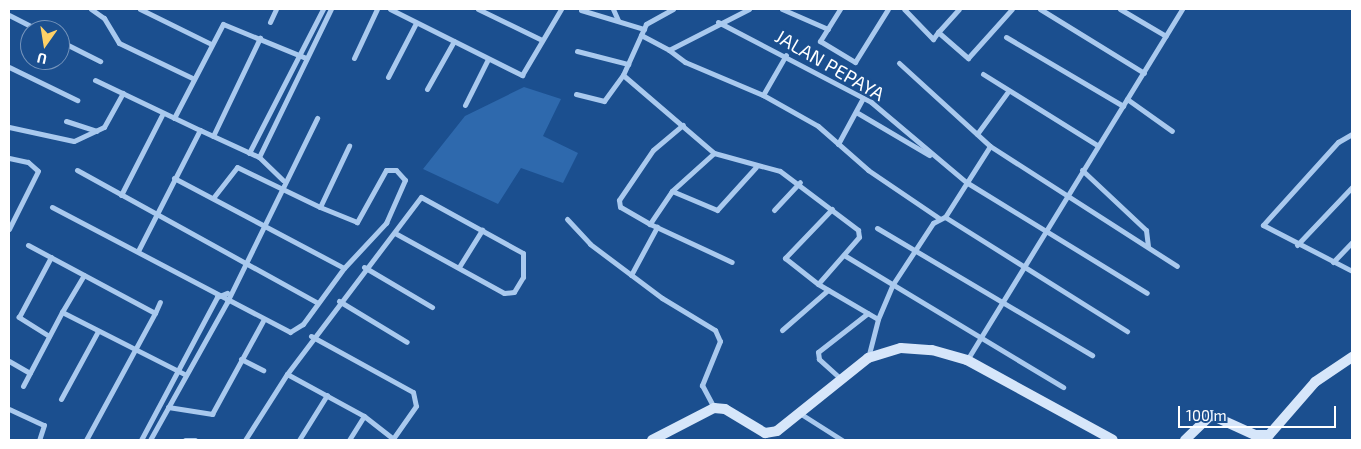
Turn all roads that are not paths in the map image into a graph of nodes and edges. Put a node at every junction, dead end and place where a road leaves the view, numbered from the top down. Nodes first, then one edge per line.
1 (10, 9) edge
2 (91, 9) edge
3 (105, 9) edge
4 (140, 9) edge
5 (276, 9) edge
6 (324, 9) edge
7 (331, 9) edge
8 (377, 9) edge
9 (390, 9) edge
10 (478, 9) edge
11 (560, 9) edge
12 (613, 9) edge
13 (653, 9) edge
14 (673, 9) edge
15 (749, 9) edge
16 (782, 9) edge
17 (840, 9) edge
18 (888, 9) edge
19 (904, 9) edge
20 (959, 9) edge
21 (1012, 9) edge
22 (1040, 9) edge
23 (1120, 9) edge
24 (1182, 9) edge
25 (581, 10) edge
26 (9, 14) edge
27 (102, 15) junction
28 (656, 16) junction
29 (20, 20) edge
30 (618, 20) junction
31 (270, 22) dead end
32 (718, 22) junction
33 (416, 23) junction
34 (828, 29) junction
35 (644, 30) junction
36 (938, 32) junction
37 (641, 35) junction
38 (1166, 36) junction
39 (1006, 37) dead end
40 (260, 38) junction
41 (542, 40) junction
42 (454, 41) junction
43 (211, 44) junction
44 (70, 46) edge
45 (303, 50) junction
46 (669, 50) junction
47 (577, 51) dead end
48 (309, 53) junction
49 (786, 55) junction
50 (354, 58) dead end
51 (488, 59) junction
52 (100, 61) dead end
53 (899, 63) dead end
54 (628, 64) junction
55 (9, 67) edge
56 (1144, 73) junction
57 (623, 74) junction
58 (983, 74) dead end
59 (388, 77) dead end
60 (194, 79) junction
61 (95, 80) dead end
62 (427, 89) dead end
63 (123, 93) junction
64 (1007, 93) junction
65 (576, 94) dead end
66 (763, 95) junction
67 (863, 98) junction
68 (1127, 99) junction
69 (77, 100) dead end
70 (465, 105) dead end
71 (1123, 106) junction
72 (856, 112) junction
73 (163, 113) junction
74 (174, 118) junction
75 (317, 118) dead end
76 (66, 121) dead end
77 (683, 125) junction
78 (9, 127) edge
79 (200, 130) junction
80 (97, 131) junction
81 (1172, 131) dead end
82 (977, 134) junction
83 (1352, 134) edge
84 (213, 136) junction
85 (838, 144) junction
86 (1097, 145) junction
87 (349, 146) dead end
88 (990, 146) junction
89 (249, 153) junction
90 (714, 153) junction
91 (259, 157) junction
92 (9, 158) edge
93 (943, 163) junction
94 (756, 167) junction
95 (77, 170) dead end
96 (1082, 170) junction
97 (174, 178) junction
98 (284, 180) junction
99 (800, 182) junction
100 (966, 182) junction
101 (1352, 186) edge
102 (282, 190) junction
103 (672, 191) junction
104 (1068, 194) junction
105 (121, 195) junction
106 (213, 198) junction
107 (52, 207) dead end
108 (320, 207) junction
109 (832, 208) junction
110 (774, 210) dead end
111 (155, 215) junction
112 (945, 217) junction
113 (939, 218) junction
114 (567, 219) dead end
115 (262, 223) junction
116 (650, 224) junction
117 (657, 227) junction
118 (877, 228) dead end
119 (9, 229) edge
120 (1046, 229) junction
121 (482, 230) junction
122 (395, 233) junction
123 (1352, 242) edge
124 (28, 245) dead end
125 (1297, 245) junction
126 (1148, 246) junction
127 (917, 250) junction
128 (138, 251) junction
129 (844, 255) junction
130 (51, 257) junction
131 (732, 262) dead end
132 (1333, 262) junction
133 (244, 263) junction
134 (1025, 265) junction
135 (1178, 266) dead end
136 (364, 267) junction
137 (459, 267) junction
138 (344, 268) junction
139 (1352, 271) edge
140 (84, 275) junction
141 (631, 275) junction
142 (818, 284) junction
143 (893, 284) junction
144 (828, 290) junction
145 (1147, 292) dead end
146 (227, 293) junction
147 (217, 297) junction
148 (1004, 300) junction
149 (160, 302) dead end
150 (227, 302) junction
151 (339, 302) junction
152 (318, 303) junction
153 (432, 307) dead end
154 (62, 312) junction
155 (155, 313) junction
156 (868, 313) junction
157 (878, 319) junction
158 (263, 321) junction
159 (782, 330) dead end
160 (98, 331) junction
161 (1127, 331) dead end
162 (49, 336) junction
163 (312, 336) junction
164 (980, 336) junction
165 (407, 342) dead end
166 (135, 350) junction
167 (1092, 355) dead end
168 (1352, 357) edge
169 (868, 358) junction
170 (240, 359) junction
171 (967, 360) junction
172 (9, 361) edge
173 (262, 370) dead end
174 (177, 371) junction
175 (30, 374) junction
176 (287, 374) junction
177 (186, 375) junction
178 (841, 379) junction
179 (23, 386) dead end
180 (1063, 387) dead end
181 (327, 396) junction
182 (61, 399) dead end
183 (168, 407) junction
184 (714, 408) junction
185 (9, 409) edge
186 (801, 414) junction
187 (364, 416) junction
188 (765, 437) edge
189 (395, 438) edge
190 (39, 440) edge
191 (86, 440) edge
192 (141, 440) edge
193 (150, 440) edge
194 (185, 440) edge
195 (195, 440) edge
196 (245, 440) edge
197 (300, 440) edge
198 (349, 440) edge
199 (652, 440) edge
200 (842, 440) edge
201 (1113, 440) edge
202 (1185, 440) edge

1 - 26 street
2 - 27 street
3 - 27 street
4 - 43 street
5 - 31 street
6 - 45 street
7 - 48 street
8 - 50 street
9 - 33 street
10 - 41 street
11 - 41 street
12 - 30 street
13 - 28 street
14 - 28 street
15 - 32 street
16 - 34 street
17 - 34 street
18 - 34 street
19 - 36 street
20 - 36 street
21 - 36 street
22 - 56 street
23 - 38 street
24 - 38 street
25 - 30 street
26 - 29 street
27 - 60 street
28 - 35 street
30 - 35 street
32 - 46 street
32 - 49 street, JALAN PEPAYA
33 - 42 street
33 - 59 street
35 - 37 street
37 - 46 street
37 - 54 street
38 - 56 street
39 - 71 street
40 - 43 street
40 - 45 street
40 - 84 street
41 - 51 street
42 - 51 street
42 - 62 street
43 - 60 street
44 - 52 street
45 - 48 street
45 - 89 street
46 - 66 street
47 - 54 street
48 - 91 street
49 - 66 street
49 - 67 street, JALAN PEPAYA
51 - 70 street
53 - 82 street
54 - 57 street
55 - 69 street
56 - 68 street
57 - 65 street
57 - 77 street
58 - 64 street
60 - 74 street
61 - 63 street
63 - 73 street
63 - 80 street
64 - 82 street
64 - 86 street
66 - 85 street
67 - 72 street
67 - 93 street, JALAN PEPAYA
68 - 71 street
68 - 81 street
71 - 86 street
72 - 85 street
72 - 93 street
73 - 74 street
73 - 105 street
74 - 79 street
75 - 98 street
76 - 80 street
77 - 90 street
77 - 116 street
78 - 80 street
79 - 84 street
79 - 97 street
82 - 88 street
83 - 125 street
84 - 89 street
85 - 113 street
86 - 96 street
87 - 108 street
88 - 100 street
88 - 104 street
89 - 91 street
90 - 94 street
90 - 103 street
91 - 98 street
92 - 119 street
93 - 100 street, JALAN PEPAYA
94 - 99 street
94 - 103 street
95 - 105 street
96 - 104 street
96 - 126 street
97 - 106 street
97 - 111 street
98 - 102 street
99 - 109 street
99 - 110 street
100 - 112 street
100 - 120 street, JALAN PEPAYA
101 - 125 street
102 - 106 street
102 - 108 street
102 - 115 street
103 - 116 street
104 - 120 street
104 - 126 street
105 - 111 street
106 - 115 street
107 - 128 street
108 - 138 street
109 - 129 street
109 - 142 street
111 - 128 street
111 - 133 street
112 - 113 street
112 - 134 street
113 - 127 street
114 - 141 street
115 - 133 street
115 - 138 street
116 - 117 street
117 - 131 street
117 - 141 street
118 - 127 street
120 - 134 street
120 - 145 street, JALAN PEPAYA
121 - 122 street
121 - 137 street
121 - 137 street
122 - 136 street
122 - 137 street
123 - 132 street
124 - 130 street
125 - 132 street
126 - 135 street
127 - 143 street
127 - 148 street
128 - 147 street
129 - 142 street
129 - 143 street
130 - 140 street
130 - 162 street
132 - 139 street
133 - 146 street
133 - 152 street
134 - 148 street
134 - 161 street
136 - 151 street
136 - 153 street
138 - 152 street
140 - 154 street
140 - 155 street
141 - 184 street
142 - 144 street
143 - 157 street
143 - 164 street
144 - 156 street
144 - 159 street
146 - 147 street
146 - 150 street
147 - 150 street
147 - 174 street
148 - 164 street
148 - 167 street
149 - 155 street
150 - 158 street
150 - 177 street
151 - 163 street
151 - 165 street
152 - 158 street
154 - 160 street
154 - 162 street
155 - 166 street
156 - 157 street
156 - 178 street
157 - 169 street
158 - 170 street
160 - 166 street
160 - 182 street
162 - 175 street
163 - 176 street
163 - 189 street
164 - 171 street
164 - 180 street
166 - 174 street
166 - 191 street
168 - 202 street
169 - 171 street
169 - 178 street
170 - 173 street
170 - 183 street
171 - 201 street
172 - 175 street
174 - 177 street
174 - 192 street
175 - 179 street
176 - 181 street
176 - 196 street
177 - 183 street
178 - 186 street
181 - 187 street
181 - 197 street
183 - 193 street
184 - 188 street
184 - 199 street
185 - 190 street
186 - 188 street
186 - 200 street
187 - 189 street
187 - 198 street
194 - 195 street

